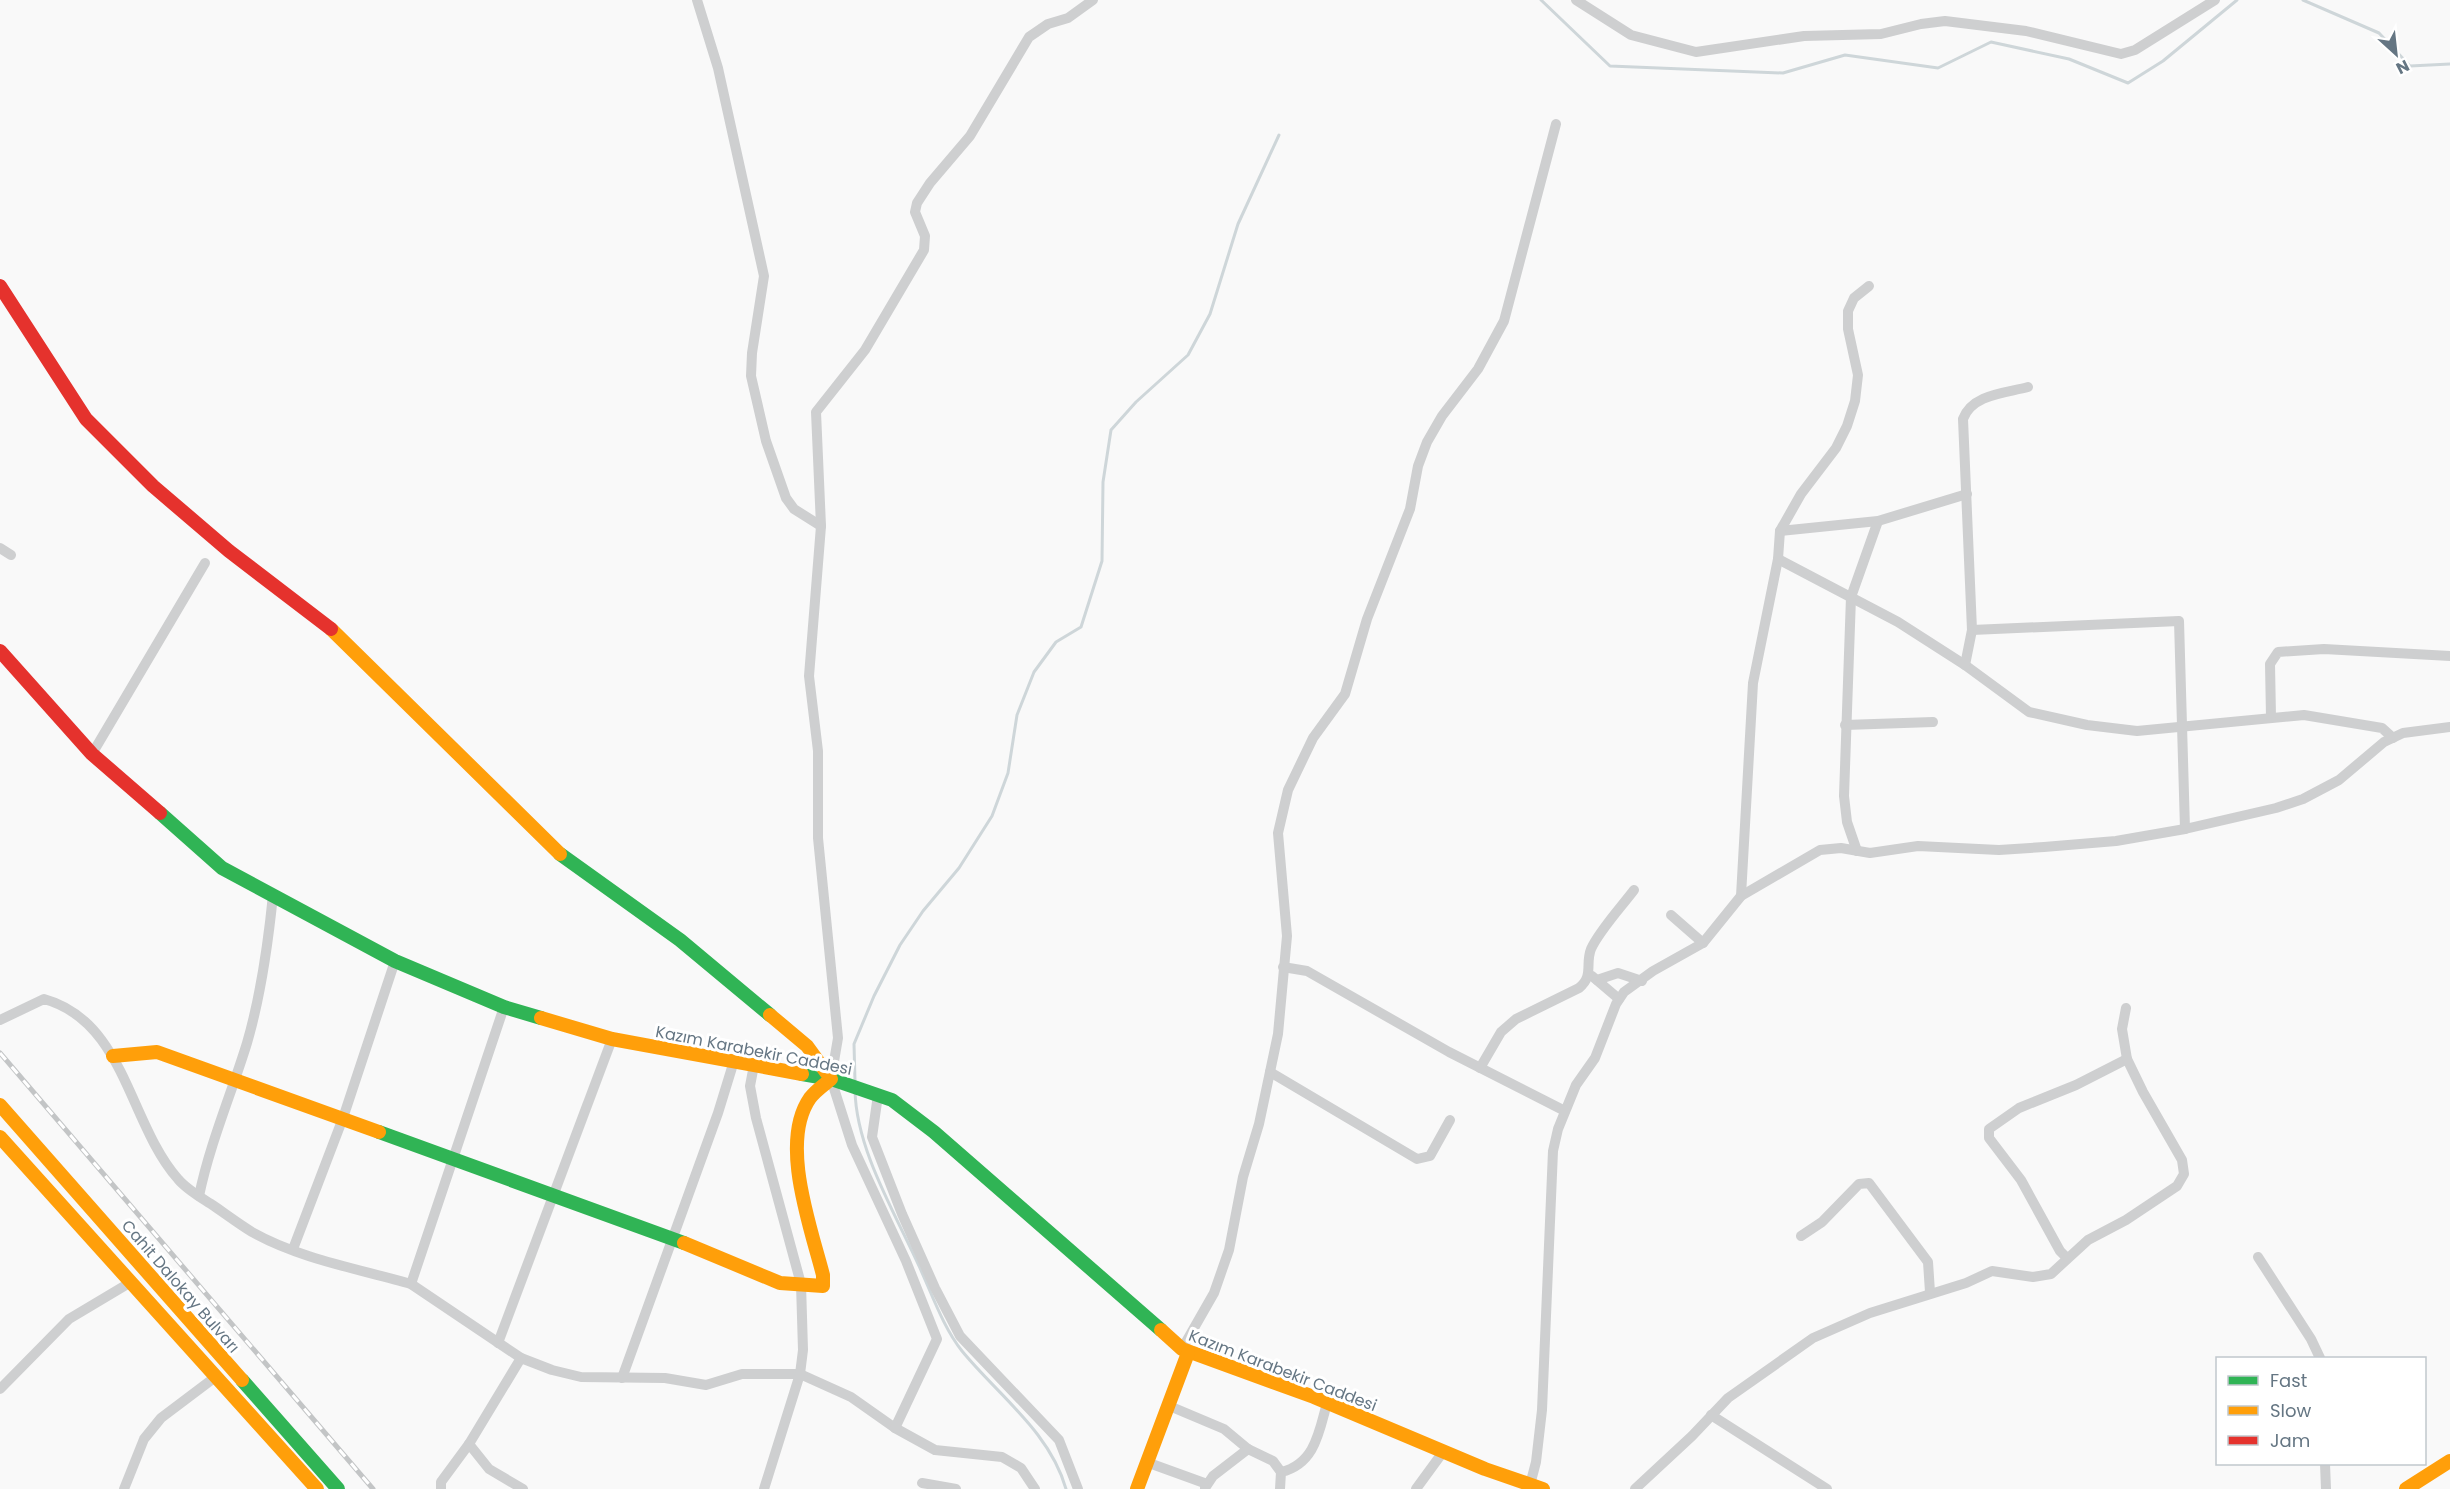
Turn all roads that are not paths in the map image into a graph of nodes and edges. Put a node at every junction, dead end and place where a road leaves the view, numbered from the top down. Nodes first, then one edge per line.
1 (697, 0) edge
2 (1093, 0) edge
3 (1576, 0) edge
4 (2215, 0) edge
5 (1556, 124) dead end
6 (0, 286) edge
7 (1869, 286) dead end
8 (2028, 387) dead end
9 (1967, 494) junction
10 (1878, 521) junction
11 (821, 526) junction
12 (1780, 531) junction
13 (0, 548) edge
14 (11, 555) dead end
15 (1778, 559) junction
16 (205, 563) dead end
17 (1851, 597) junction
18 (1972, 630) junction
19 (0, 651) edge
20 (2450, 656) edge
21 (1965, 665) junction
22 (2271, 717) junction
23 (1933, 722) dead end
24 (1845, 725) junction
25 (2450, 727) edge
26 (2183, 728) junction
27 (2393, 738) junction
28 (92, 754) junction
29 (2185, 829) junction
30 (1857, 851) junction
31 (1634, 890) dead end
32 (273, 895) junction
33 (1741, 896) junction
34 (1671, 915) dead end
35 (1702, 943) junction
36 (395, 961) junction
37 (1284, 967) junction
38 (1593, 977) junction
39 (1642, 981) junction
40 (1619, 999) junction
41 (504, 1006) junction
42 (2126, 1008) dead end
43 (0, 1020) edge
44 (612, 1039) junction
45 (113, 1056) junction
46 (2127, 1059) junction
47 (734, 1061) junction
48 (753, 1065) junction
49 (1480, 1068) junction
50 (1270, 1072) junction
51 (234, 1079) junction
52 (831, 1079) junction
53 (879, 1095) junction
54 (0, 1105) edge
55 (1565, 1111) junction
56 (343, 1118) junction
57 (1450, 1120) dead end
58 (0, 1137) edge
59 (451, 1158) junction
60 (199, 1196) junction
61 (552, 1196) junction
62 (1802, 1236) dead end
63 (672, 1238) junction
64 (293, 1249) junction
65 (2258, 1257) dead end
66 (2067, 1258) junction
67 (131, 1282) junction
68 (411, 1284) junction
69 (801, 1284) junction
70 (1930, 1292) junction
71 (498, 1343) junction
72 (1185, 1351) junction
73 (2319, 1357) edge
74 (521, 1358) junction
75 (800, 1374) junction
76 (214, 1378) junction
77 (621, 1378) junction
78 (0, 1389) edge
79 (1327, 1403) junction
80 (1167, 1405) junction
81 (1712, 1415) junction
82 (895, 1428) junction
83 (469, 1444) junction
84 (1248, 1449) junction
85 (1443, 1452) junction
86 (2450, 1461) edge
87 (1149, 1462) junction
88 (2325, 1465) edge
89 (1281, 1472) junction
90 (922, 1483) dead end
91 (1206, 1486) edge
92 (1536, 1487) edge
93 (124, 1489) edge
94 (317, 1489) edge
95 (338, 1489) edge
96 (441, 1489) edge
97 (523, 1489) edge
98 (764, 1489) edge
99 (956, 1489) edge
100 (1035, 1489) edge
101 (1078, 1489) edge
102 (1137, 1489) edge
103 (1281, 1489) edge
104 (1416, 1489) edge
105 (1635, 1489) edge
106 (1827, 1489) edge
107 (2326, 1489) edge
108 (2406, 1489) edge

1 - 11 street
2 - 11 street
3 - 4 street
5 - 37 street
6 - 52 street
7 - 12 street
8 - 9 street
9 - 10 street
9 - 18 street
10 - 12 street
10 - 17 street
11 - 52 street
12 - 15 street
13 - 14 street
15 - 17 street
15 - 33 street
16 - 28 street
17 - 21 street
17 - 24 street
18 - 21 street
18 - 26 street
19 - 28 street, Kazım Karabekir Caddesi
20 - 22 street
21 - 26 street
22 - 26 street
22 - 27 street
23 - 24 street
24 - 30 street
25 - 27 street
26 - 29 street
27 - 29 street
28 - 32 street, Kazım Karabekir Caddesi
29 - 30 street
30 - 33 street
31 - 38 street
32 - 36 street, Kazım Karabekir Caddesi
32 - 51 street
33 - 35 street
34 - 35 street
35 - 39 street
36 - 41 street, Kazım Karabekir Caddesi
36 - 56 street
37 - 49 street
37 - 50 street
38 - 39 street
38 - 40 street
38 - 49 street
39 - 40 street
40 - 55 street
41 - 44 street, Kazım Karabekir Caddesi
41 - 59 street
42 - 46 street
43 - 45 street
44 - 47 street, Kazım Karabekir Caddesi
44 - 61 street
45 - 51 street
45 - 60 street
46 - 66 street
46 - 66 street
47 - 48 street, Kazım Karabekir Caddesi
47 - 63 street
48 - 52 street, Kazım Karabekir Caddesi
48 - 69 street
49 - 55 street
50 - 57 street
50 - 72 street
51 - 56 street
51 - 60 street
52 - 53 street, Kazım Karabekir Caddesi
52 - 69 street
52 - 82 street
53 - 72 street, Kazım Karabekir Caddesi
53 - 101 street
54 - 95 street, Cahit Dalokay Bulvarı
55 - 92 street
56 - 59 street
56 - 64 street
58 - 67 street
59 - 61 street
59 - 68 street
60 - 64 street
61 - 63 street
61 - 71 street
62 - 70 street
63 - 69 street
63 - 77 street
64 - 68 street
65 - 73 street
66 - 70 street
67 - 76 street
67 - 78 street
68 - 71 street
69 - 75 street
70 - 81 street
71 - 74 street
72 - 79 street, Kazım Karabekir Caddesi
72 - 80 street
74 - 77 street
74 - 83 street
75 - 77 street
75 - 82 street
75 - 98 street
76 - 93 street
76 - 94 street
79 - 85 street, Kazım Karabekir Caddesi
79 - 89 street
80 - 84 street
80 - 87 street
81 - 105 street
81 - 106 street
82 - 100 street
83 - 96 street
83 - 97 street
84 - 89 street
84 - 91 street
85 - 92 street, Kazım Karabekir Caddesi
85 - 104 street
86 - 108 street
87 - 91 street
87 - 102 street
88 - 107 street
89 - 103 street
90 - 99 street

